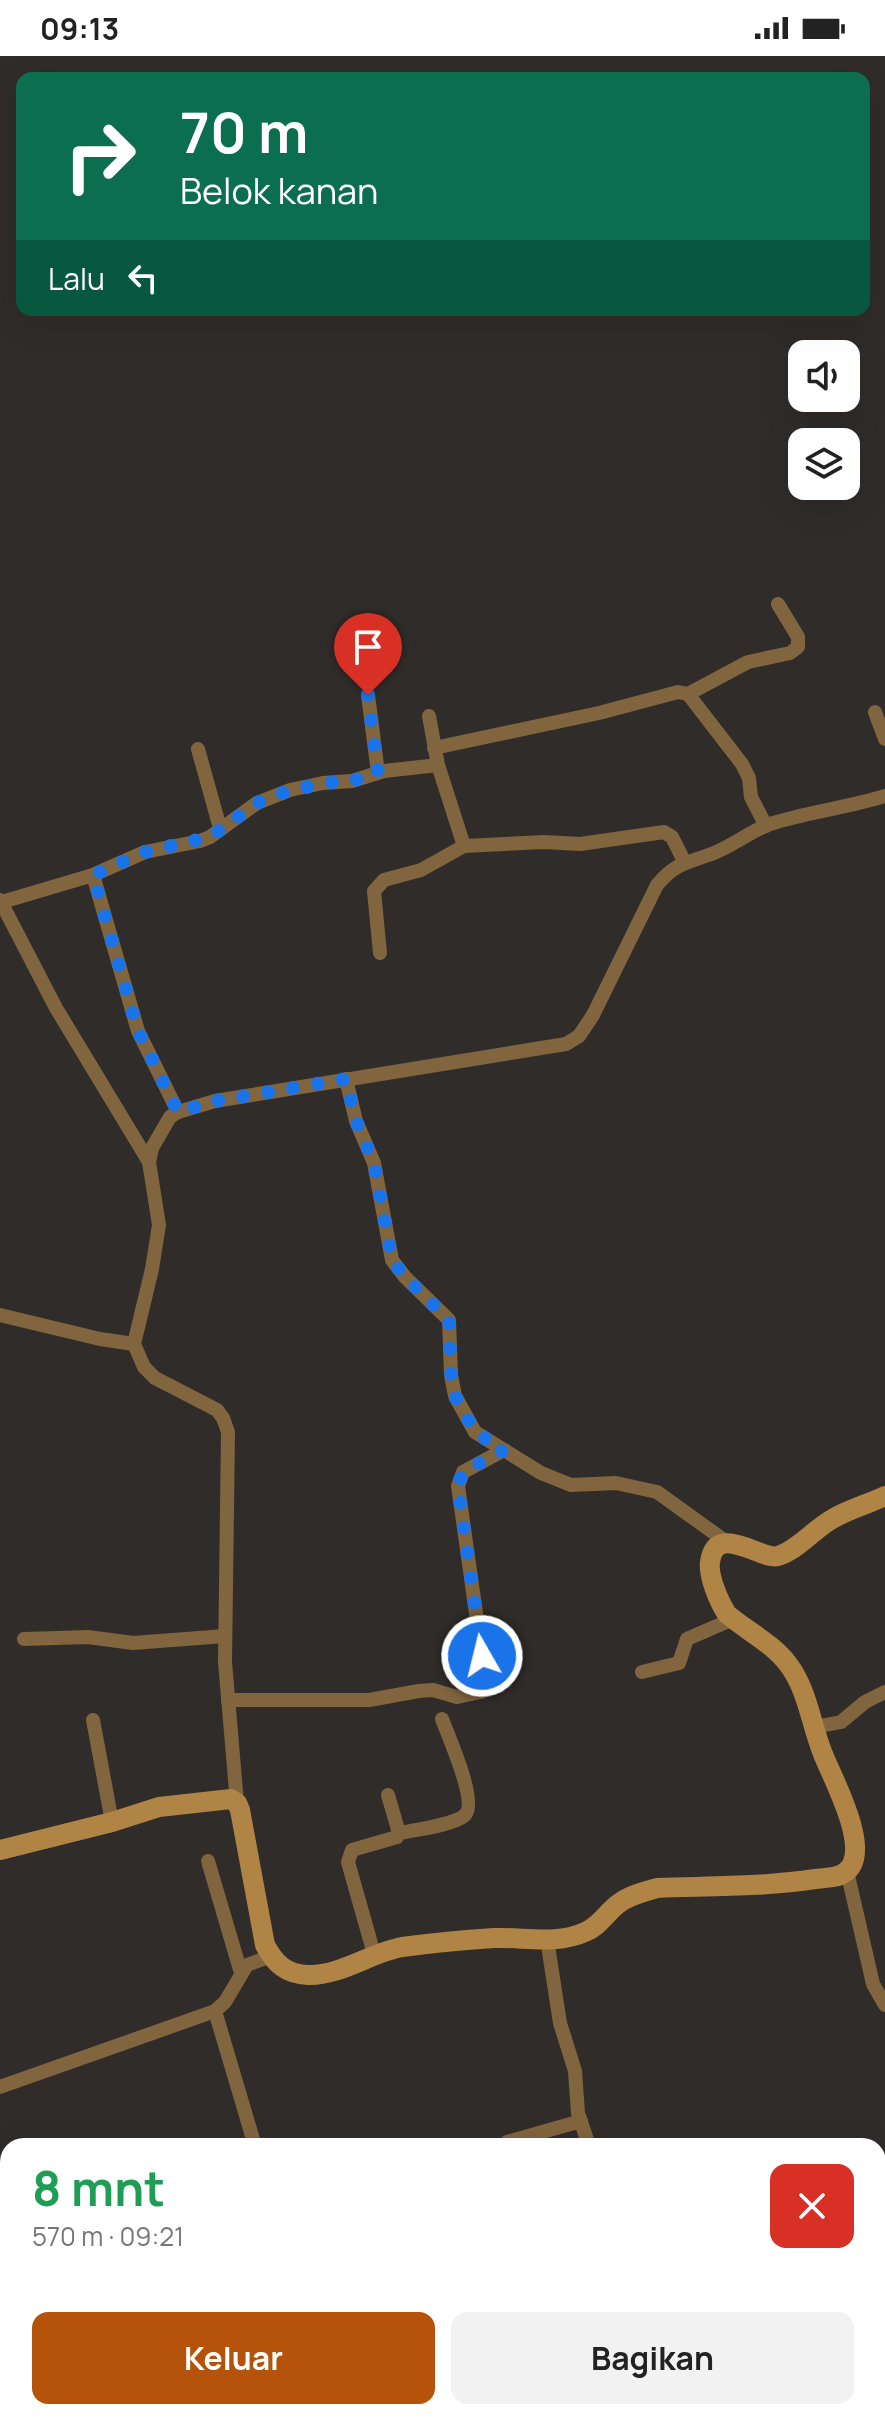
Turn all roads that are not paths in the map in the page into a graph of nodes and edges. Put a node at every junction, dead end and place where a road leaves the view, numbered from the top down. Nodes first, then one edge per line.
1 (778, 604) dead end
2 (688, 694) junction
3 (368, 695) dead end
4 (875, 712) dead end
5 (429, 716) dead end
6 (885, 739) edge
7 (434, 748) junction
8 (198, 749) dead end
9 (438, 765) junction
10 (378, 773) junction
11 (885, 796) edge
12 (766, 826) junction
13 (220, 828) junction
14 (464, 846) junction
15 (684, 861) junction
16 (93, 875) junction
17 (1, 901) edge
18 (380, 953) dead end
19 (346, 1079) junction
20 (178, 1112) junction
21 (149, 1162) junction
22 (0, 1315) edge
23 (134, 1344) junction
24 (504, 1450) junction
25 (885, 1496) edge
26 (728, 1543) junction
27 (733, 1619) junction
28 (225, 1636) junction
29 (24, 1639) dead end
30 (642, 1672) dead end
31 (885, 1692) edge
32 (228, 1700) junction
33 (442, 1719) dead end
34 (93, 1720) dead end
35 (815, 1727) junction
36 (388, 1795) dead end
37 (237, 1803) junction
38 (112, 1822) junction
39 (399, 1833) junction
40 (0, 1850) edge
41 (208, 1861) dead end
42 (847, 1871) junction
43 (547, 1939) junction
44 (374, 1954) junction
45 (271, 1956) junction
46 (241, 1973) junction
47 (885, 2005) edge
48 (215, 2011) junction
49 (0, 2087) edge
50 (581, 2121) junction
51 (253, 2138) edge
52 (521, 2138) edge
53 (586, 2138) edge

1 - 2 street
2 - 7 street
2 - 12 street
3 - 10 street
4 - 6 street
5 - 7 street
7 - 9 street
8 - 13 street
9 - 10 street
9 - 14 street
10 - 13 street
11 - 12 street
12 - 15 street
13 - 16 street
14 - 15 street
14 - 18 street
15 - 19 street
16 - 17 street
16 - 20 street
17 - 21 street
19 - 20 street
19 - 24 street
20 - 21 street
21 - 23 street
22 - 23 street
23 - 28 street
24 - 26 street
24 - 32 street
25 - 26 street
26 - 27 street
27 - 30 street
27 - 35 street
28 - 29 street
28 - 32 street
31 - 35 street
32 - 37 street
33 - 39 street
34 - 38 street
35 - 42 street
36 - 39 street
37 - 38 street
37 - 45 street
38 - 40 street
39 - 44 street
41 - 46 street
42 - 43 street
42 - 47 street
43 - 44 street
43 - 50 street
44 - 45 street
45 - 46 street
46 - 48 street
48 - 49 street
48 - 51 street
50 - 52 street
50 - 53 street

